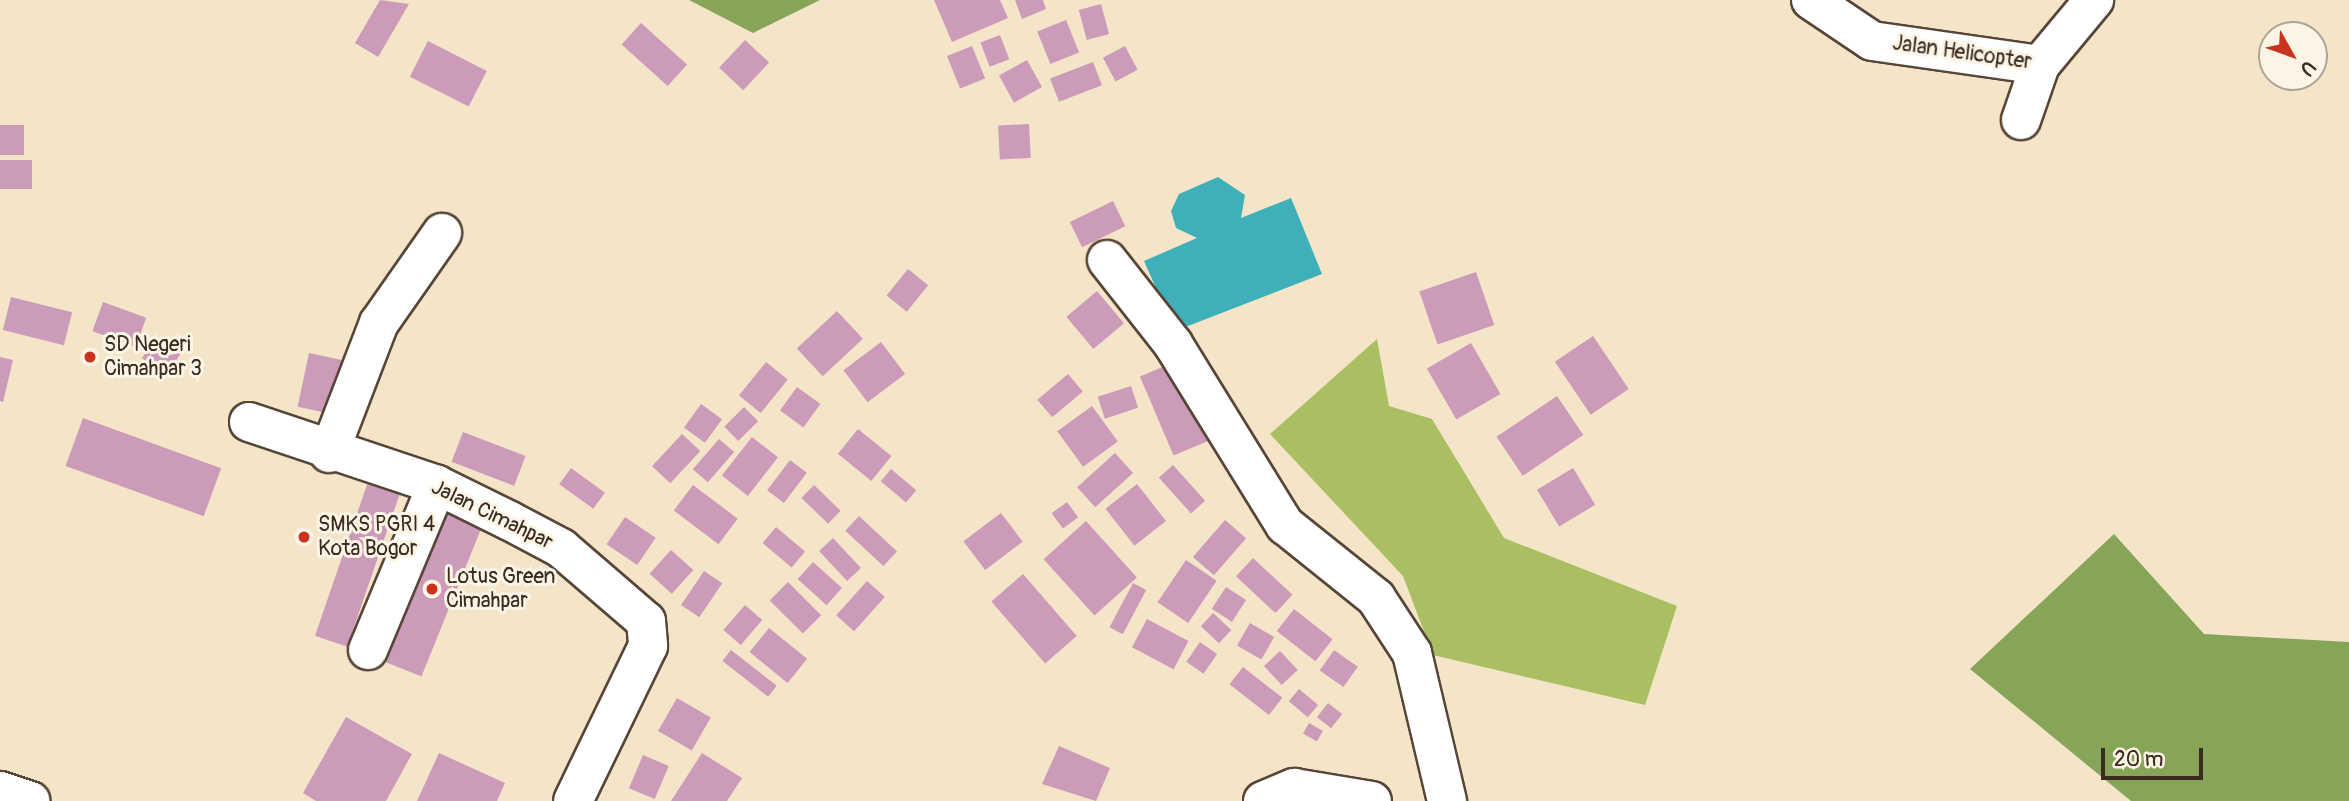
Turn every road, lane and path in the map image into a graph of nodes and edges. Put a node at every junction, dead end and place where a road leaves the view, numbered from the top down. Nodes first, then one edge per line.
1 (1811, 0) edge
2 (2094, 0) edge
3 (2040, 65) junction
4 (2021, 120) dead end
5 (442, 233) dead end
6 (1107, 260) dead end
7 (249, 422) dead end
8 (329, 453) junction
9 (437, 485) junction
10 (368, 650) dead end
11 (0, 790) edge
12 (30, 801) edge
13 (573, 801) edge
14 (1263, 801) edge
15 (1371, 801) edge
16 (1447, 801) edge

1 - 3 street, Jalan Helicopter
2 - 3 street, Jalan Helicopter
3 - 4 street
5 - 8 street
6 - 16 street
7 - 8 street, Jalan Cimahpar
8 - 9 street, Jalan Cimahpar
9 - 10 street
9 - 13 street, Jalan Cimahpar
11 - 12 street
14 - 15 street

